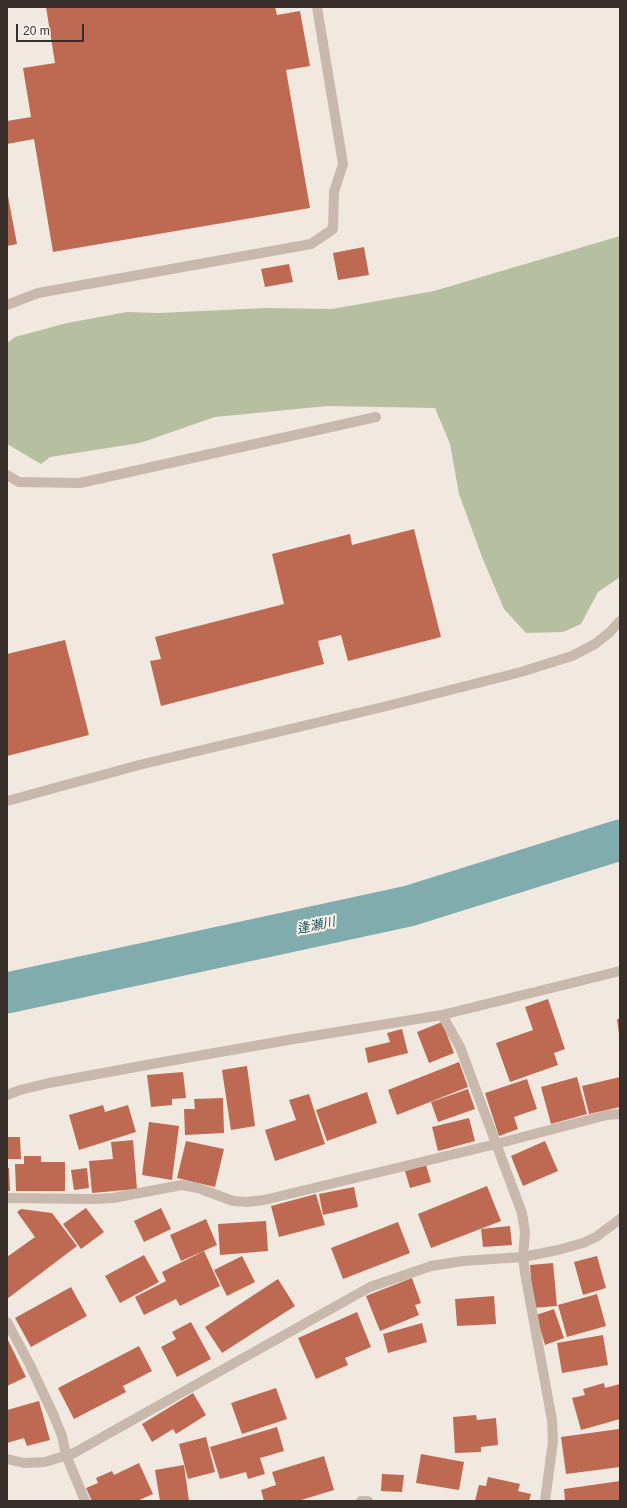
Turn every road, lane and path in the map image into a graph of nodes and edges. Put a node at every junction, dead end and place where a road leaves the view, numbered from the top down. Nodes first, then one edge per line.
1 (317, 7) edge
2 (7, 305) edge
3 (376, 417) dead end
4 (7, 475) edge
5 (620, 621) edge
6 (7, 801) edge
7 (620, 971) edge
8 (442, 1015) junction
9 (7, 1095) edge
10 (620, 1114) edge
11 (496, 1144) junction
12 (7, 1198) edge
13 (620, 1219) edge
14 (523, 1257) junction
15 (7, 1322) edge
16 (66, 1455) junction
17 (7, 1459) edge
18 (85, 1501) edge
19 (361, 1501) edge
20 (368, 1501) edge
21 (545, 1501) edge

1 - 2 street
3 - 4 street
5 - 6 street
7 - 8 street
8 - 9 street
8 - 11 street
10 - 11 street
11 - 12 street
11 - 14 street
13 - 14 street
14 - 16 street
14 - 21 street
15 - 16 street
16 - 17 street
16 - 18 street
19 - 20 street

